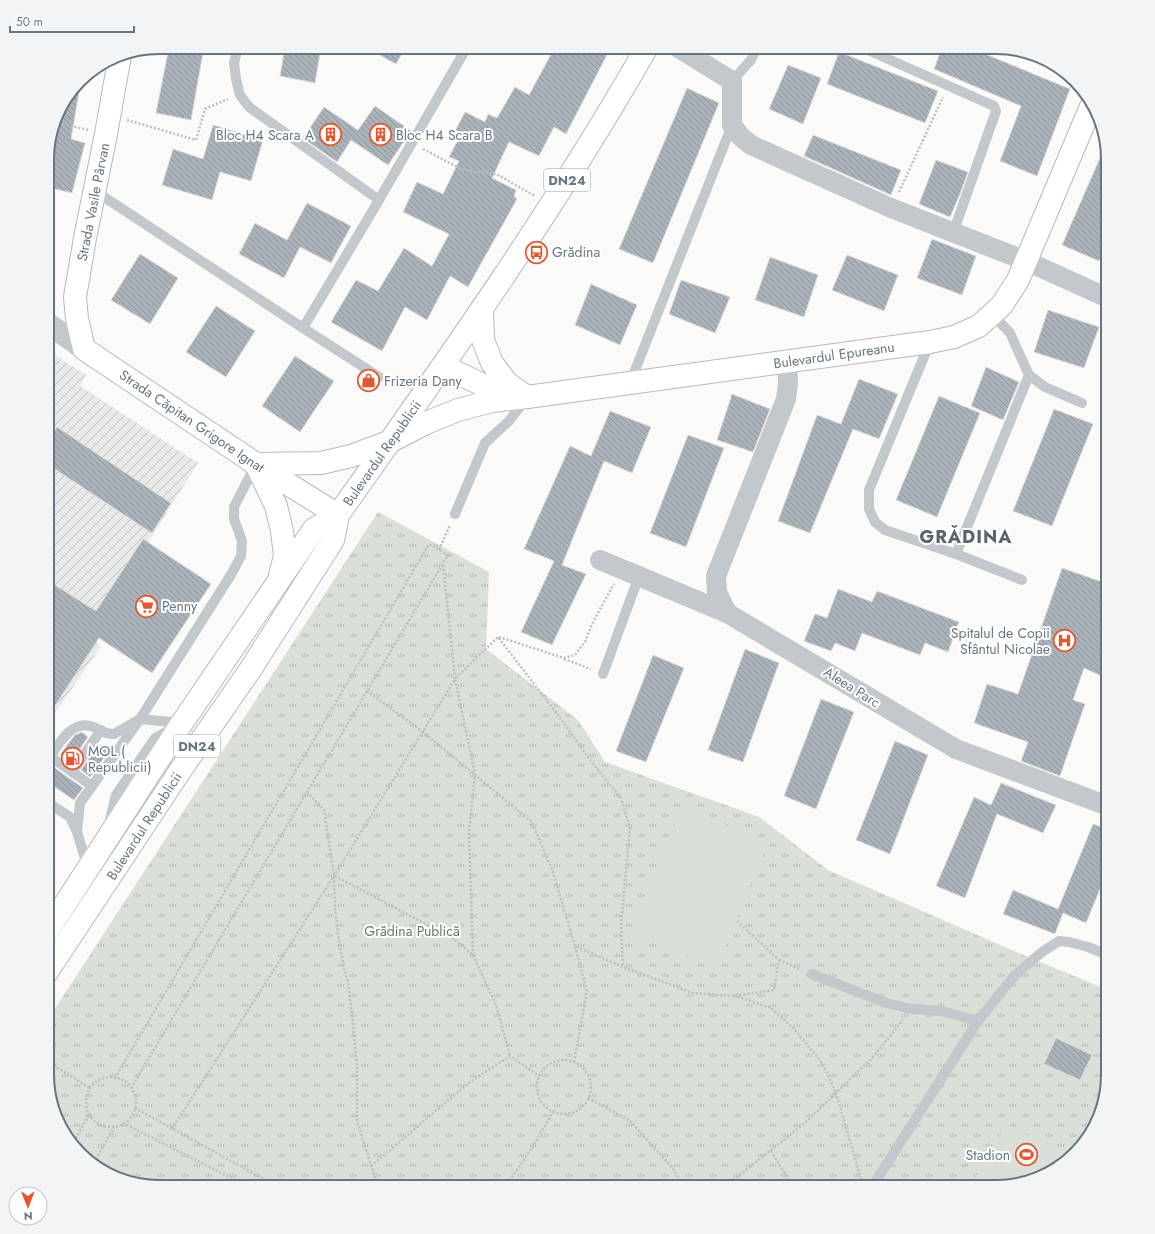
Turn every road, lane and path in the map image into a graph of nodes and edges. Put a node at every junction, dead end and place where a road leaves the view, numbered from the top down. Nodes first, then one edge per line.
1 (236, 54) edge
2 (462, 54) edge
3 (643, 54) edge
4 (688, 54) edge
5 (754, 54) edge
6 (877, 54) edge
7 (119, 62) edge
8 (732, 81) junction
9 (949, 86) junction
10 (240, 95) junction
11 (1089, 111) edge
12 (61, 122) edge
13 (108, 125) junction
14 (732, 125) junction
15 (411, 143) junction
16 (95, 191) junction
17 (379, 200) junction
18 (551, 205) junction
19 (891, 208) junction
20 (952, 233) junction
21 (1026, 261) junction
22 (1101, 292) edge
23 (482, 309) junction
24 (992, 314) junction
25 (54, 328) edge
26 (303, 328) junction
27 (930, 342) junction
28 (84, 349) junction
29 (787, 361) junction
30 (443, 366) junction
31 (1030, 375) junction
32 (379, 377) dead end
33 (630, 383) junction
34 (527, 397) junction
35 (1082, 403) dead end
36 (391, 441) junction
37 (256, 464) junction
38 (456, 514) joint
39 (338, 515) junction
40 (439, 550) junction
41 (956, 554) junction
42 (600, 560) dead end
43 (443, 564) junction
44 (631, 573) junction
45 (1022, 580) dead end
46 (277, 584) junction
47 (727, 613) junction
48 (498, 637) junction
49 (564, 658) junction
50 (603, 674) joint
51 (455, 679) junction
52 (367, 691) junction
53 (140, 719) junction
54 (182, 723) junction
55 (101, 730) junction
56 (422, 732) junction
57 (54, 752) edge
58 (54, 763) edge
59 (72, 772) junction
60 (475, 774) junction
61 (92, 786) junction
62 (307, 792) junction
63 (1101, 803) edge
64 (54, 807) edge
65 (77, 832) junction
66 (88, 868) junction
67 (334, 876) junction
68 (736, 920) dead end
69 (54, 921) edge
70 (575, 946) junction
71 (1101, 952) edge
72 (473, 955) junction
73 (779, 960) junction
74 (54, 961) edge
75 (623, 967) junction
76 (812, 974) joint
77 (735, 996) junction
78 (912, 1009) junction
79 (978, 1021) junction
80 (510, 1056) junction
81 (574, 1062) junction
82 (54, 1065) edge
83 (539, 1076) junction
84 (115, 1078) junction
85 (90, 1088) junction
86 (131, 1088) junction
87 (836, 1093) junction
88 (588, 1098) junction
89 (134, 1108) junction
90 (553, 1112) junction
91 (89, 1115) junction
92 (123, 1123) junction
93 (115, 1126) junction
94 (172, 1129) junction
95 (76, 1139) edge
96 (770, 1151) junction
97 (96, 1159) edge
98 (371, 1166) junction
99 (235, 1180) edge
100 (265, 1180) edge
101 (376, 1180) edge
102 (510, 1180) edge
103 (680, 1180) edge
104 (732, 1180) edge
105 (789, 1180) edge
106 (862, 1180) dead end
107 (876, 1180) edge

1 - 10 lane
2 - 15 lane
3 - 18 main road, Bulevardul Republicii / DN24
4 - 8 street
5 - 8 lane
6 - 9 lane
7 - 13 main road, Strada Vasile Pârvan
8 - 14 street
9 - 19 path
9 - 20 lane
10 - 13 path
10 - 17 lane
11 - 21 main road, Bulevardul Epureanu
12 - 13 path
13 - 16 main road, Strada Vasile Pârvan
14 - 19 street
14 - 33 lane
15 - 17 lane
15 - 18 path
16 - 26 lane
16 - 28 main road, Strada Vasile Pârvan
17 - 26 lane
18 - 23 main road, Bulevardul Republicii / DN24
19 - 20 street
20 - 21 street
21 - 22 street
21 - 24 main road, Bulevardul Epureanu
23 - 30 main road, Bulevardul Republicii / DN24
23 - 34 main road
24 - 27 main road, Bulevardul Epureanu
24 - 31 lane
25 - 28 street, Strada Căpitan Grigore Ignat
26 - 32 lane
27 - 29 main road, Bulevardul Epureanu
27 - 41 lane
28 - 37 main road, Strada Căpitan Grigore Ignat
29 - 33 main road, Bulevardul Epureanu
29 - 47 street
30 - 34 main road, Bulevardul Epureanu
30 - 36 main road, Bulevardul Republicii / DN24
31 - 35 lane
31 - 41 lane
33 - 34 main road, Bulevardul Epureanu
34 - 36 main road
34 - 38 lane
36 - 37 main road
36 - 39 main road, Bulevardul Republicii / DN24
37 - 39 main road, Strada Căpitan Grigore Ignat
37 - 46 main road
37 - 53 lane
38 - 40 path
39 - 46 main road, Bulevardul Republicii / DN24
39 - 74 main road, Bulevardul Republicii / DN24
40 - 43 path
40 - 84 path
41 - 45 lane
42 - 44 street, Aleea Parc
43 - 51 path
43 - 52 path
44 - 47 street, Aleea Parc
44 - 49 path
44 - 50 lane
46 - 54 main road, Bulevardul Republicii / DN24
47 - 63 street, Aleea Parc
48 - 49 path
48 - 51 path
48 - 75 path
49 - 50 path
51 - 56 path
51 - 60 path
52 - 56 path
52 - 62 path
53 - 54 lane
53 - 55 lane
53 - 61 lane
54 - 66 main road, Bulevardul Republicii / DN24
55 - 57 lane
55 - 59 lane
56 - 60 path
56 - 67 path
58 - 59 lane
59 - 61 lane
60 - 70 path
60 - 72 path
61 - 65 lane
62 - 67 path
62 - 86 path
64 - 65 lane
65 - 66 lane
66 - 69 main road, Bulevardul Republicii / DN24
67 - 72 path
67 - 94 path
67 - 98 path
68 - 73 path
70 - 75 path
70 - 81 path
71 - 79 lane
72 - 80 path
73 - 76 path
73 - 77 path
75 - 77 path
76 - 78 lane
77 - 87 path
78 - 79 lane
78 - 87 path
79 - 107 lane
80 - 83 path
80 - 98 path
81 - 83 path
81 - 88 path
82 - 85 path
83 - 90 path
84 - 85 path
84 - 86 path
85 - 91 path
86 - 89 path
87 - 96 path
87 - 106 path
88 - 90 path
88 - 103 path
89 - 92 path
89 - 94 path
90 - 102 path
91 - 93 path
91 - 95 path
92 - 93 path
92 - 99 path
93 - 97 path
94 - 100 path
96 - 104 path
96 - 105 path
98 - 101 path

